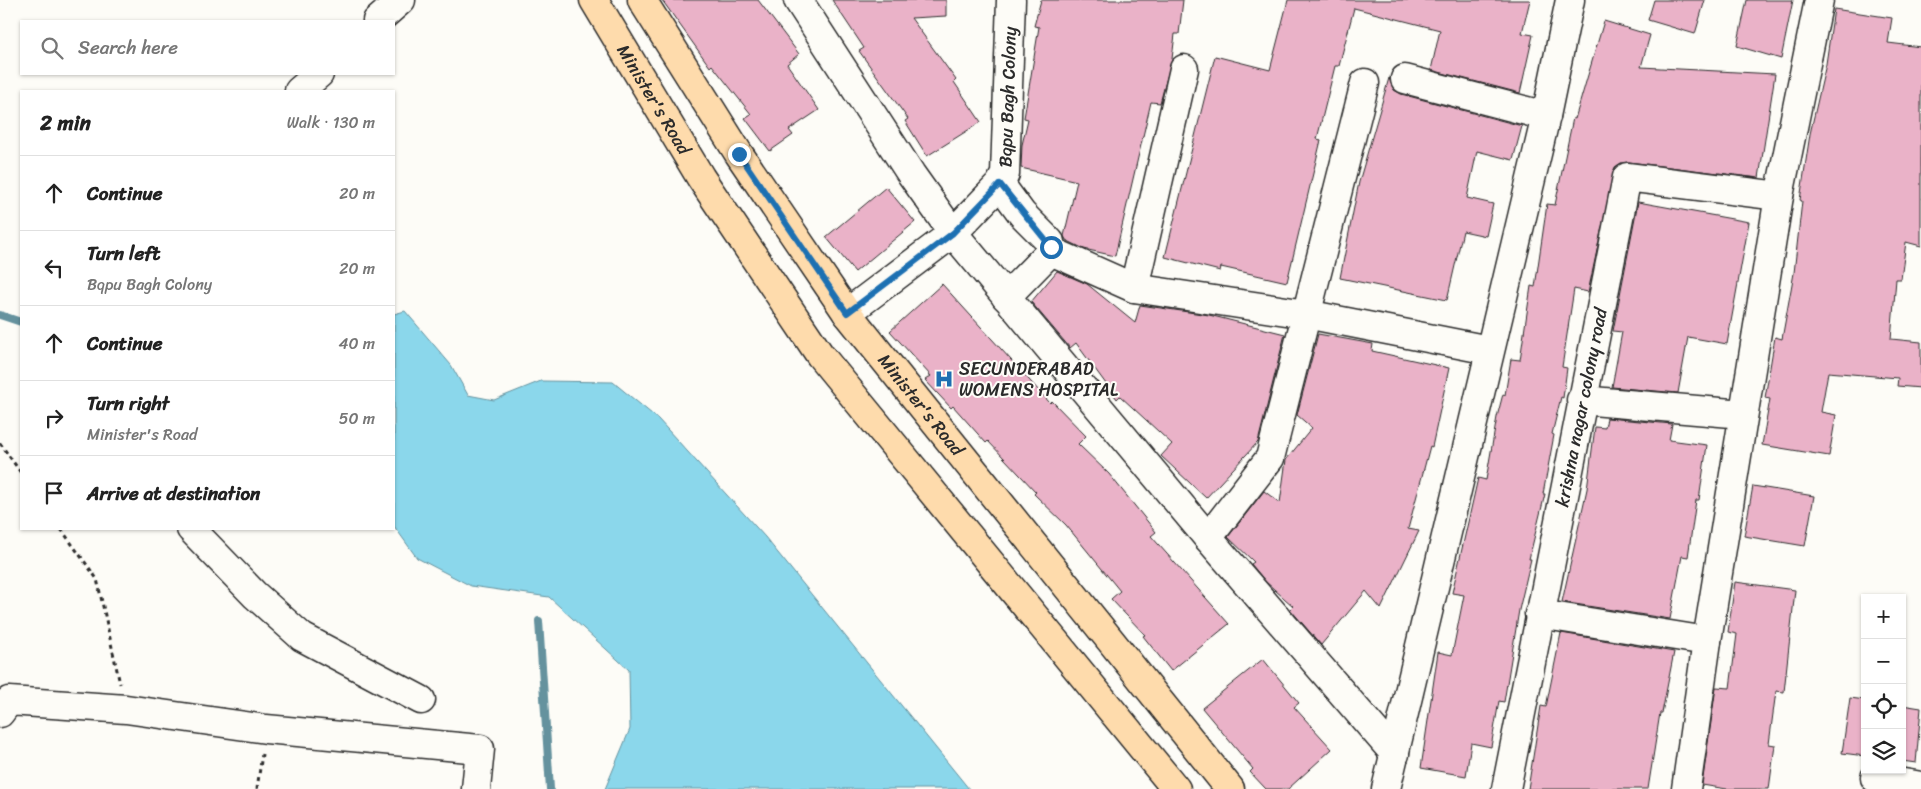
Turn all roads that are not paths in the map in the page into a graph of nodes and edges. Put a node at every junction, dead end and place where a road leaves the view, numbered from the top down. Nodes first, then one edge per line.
1 (400, 0) edge
2 (594, 0) edge
3 (642, 0) edge
4 (798, 0) edge
5 (1011, 0) edge
6 (1570, 0) edge
7 (1819, 0) edge
8 (378, 20) edge
9 (1184, 69) dead end
10 (318, 75) edge
11 (1405, 79) dead end
12 (1365, 83) dead end
13 (300, 90) edge
14 (1546, 116) junction
15 (1000, 184) junction
16 (1779, 196) junction
17 (953, 233) junction
18 (1051, 252) junction
19 (1134, 288) junction
20 (1006, 297) junction
21 (847, 313) junction
22 (1306, 314) junction
23 (1489, 350) junction
24 (1581, 400) junction
25 (1743, 414) junction
26 (192, 530) edge
27 (1208, 538) junction
28 (1539, 614) junction
29 (1706, 641) junction
30 (421, 700) dead end
31 (0, 713) edge
32 (1395, 754) junction
33 (1875, 778) dead end
34 (1921, 786) edge
35 (476, 789) edge
36 (1176, 789) edge
37 (1230, 789) edge
38 (1386, 789) edge
39 (1506, 789) edge
40 (1686, 789) edge

1 - 8 street
2 - 36 main road, Minister's Road
3 - 21 main road, Minister's Road
4 - 17 street
5 - 15 street, Bqpu Bagh Colony
6 - 14 street
7 - 16 street
9 - 19 street
10 - 13 street
11 - 14 street
12 - 22 street
14 - 23 street
15 - 17 street, Bqpu Bagh Colony
15 - 18 street
16 - 24 street, krishna nagar colony road
16 - 25 street
17 - 20 street
17 - 21 street, Bqpu Bagh Colony
18 - 19 street
18 - 20 street
19 - 22 street
20 - 27 street
21 - 37 main road, Minister's Road
22 - 23 street
22 - 27 street
23 - 32 street
24 - 25 street
24 - 28 street, krishna nagar colony road
25 - 29 street
26 - 30 street
27 - 32 street
28 - 29 street
28 - 39 street, krishna nagar colony road
29 - 40 street
31 - 35 street
32 - 38 street
33 - 34 street

